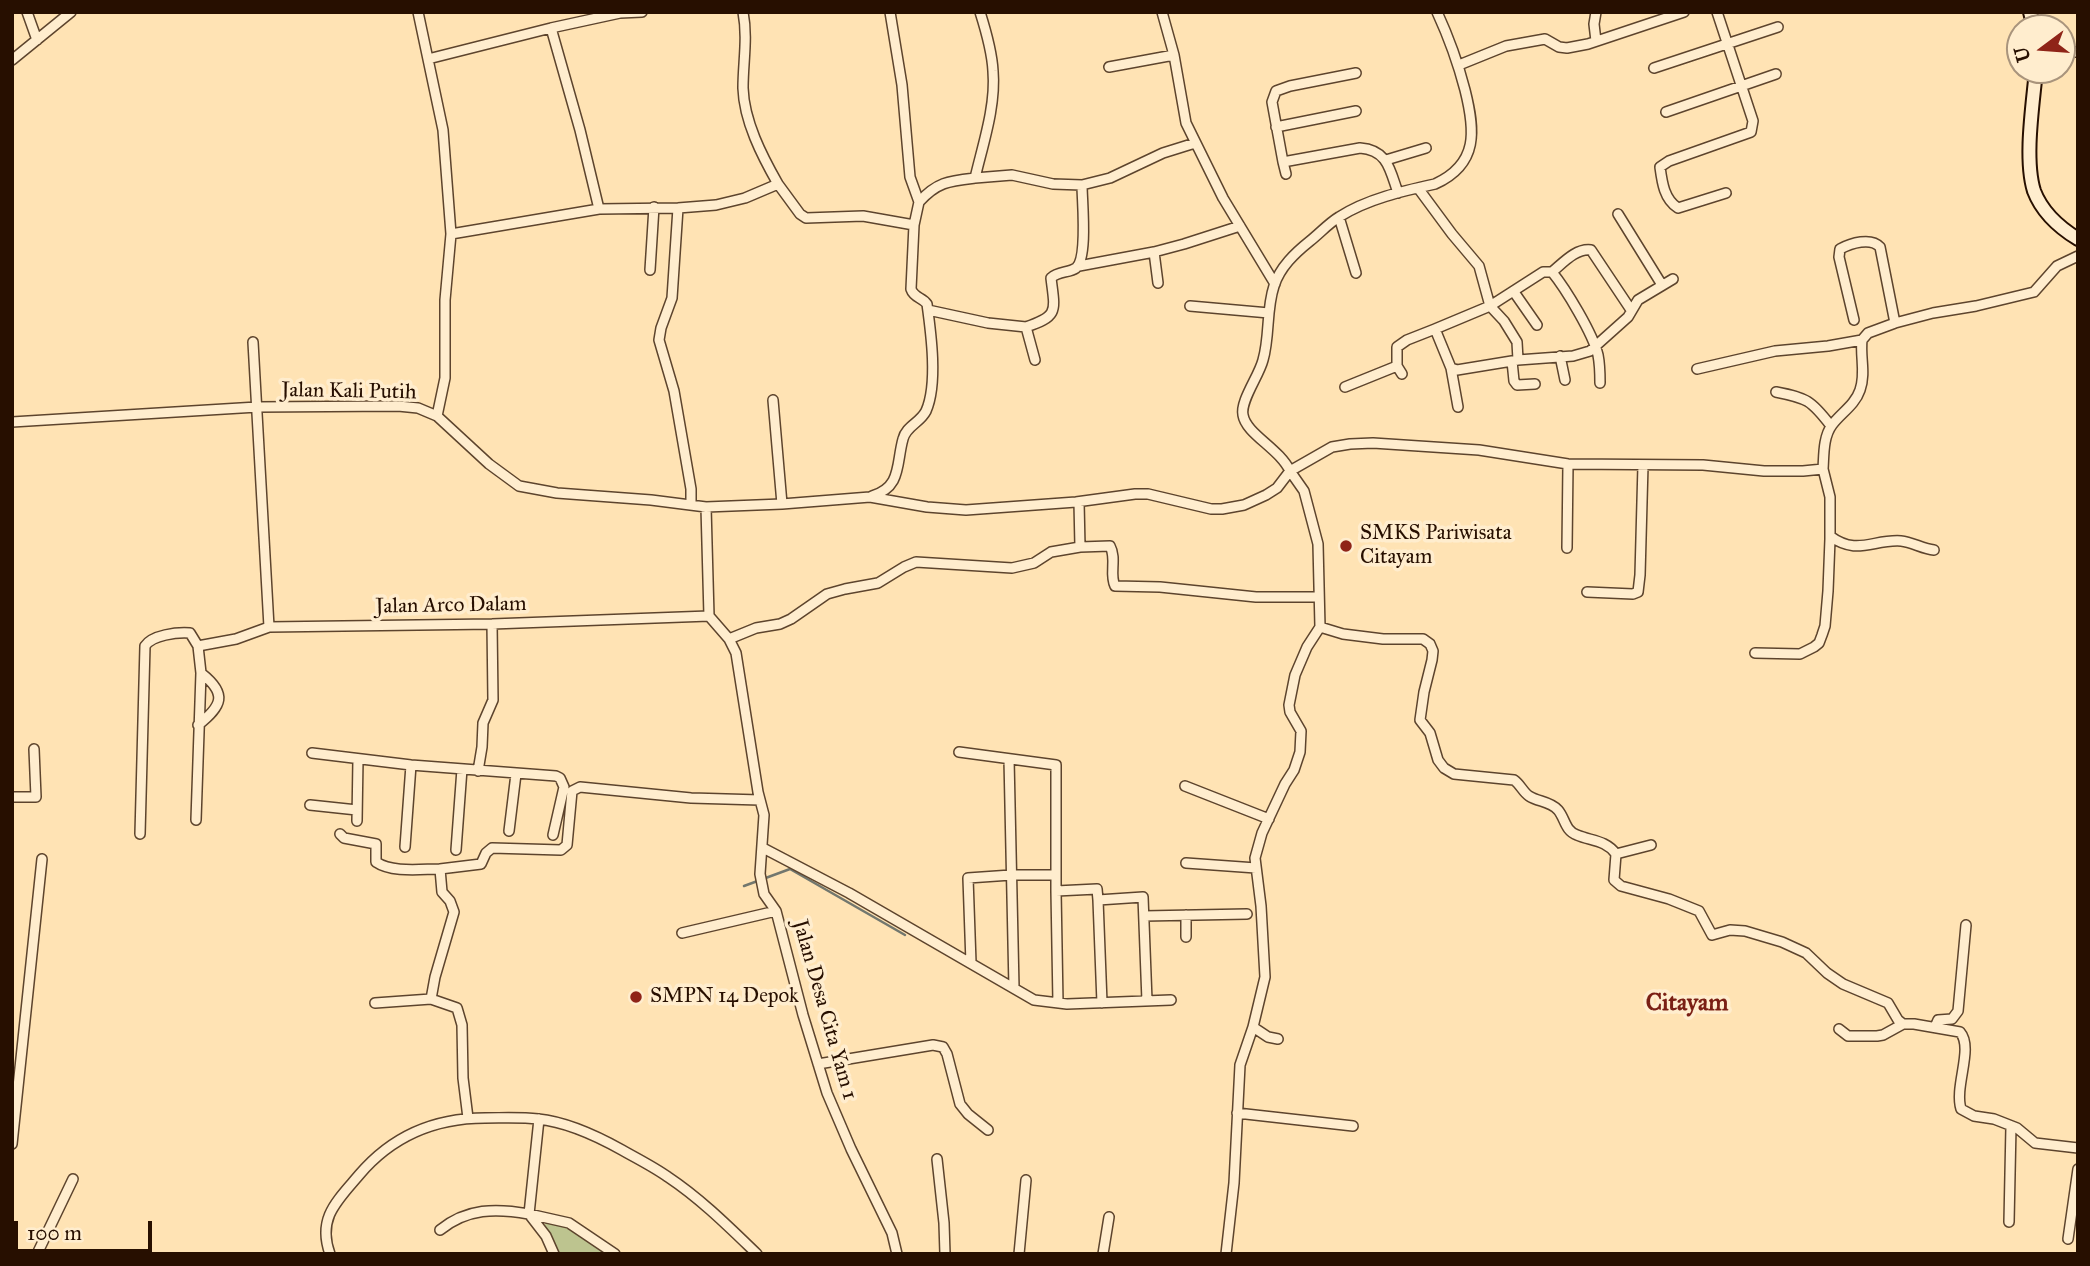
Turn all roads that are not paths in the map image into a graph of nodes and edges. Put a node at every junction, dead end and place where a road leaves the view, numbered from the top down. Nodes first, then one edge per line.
1 (27, 12) edge
2 (71, 12) edge
3 (418, 12) edge
4 (642, 12) edge
5 (743, 12) edge
6 (890, 12) edge
7 (980, 12) edge
8 (1162, 12) edge
9 (1437, 12) edge
10 (1596, 12) edge
11 (1684, 12) edge
12 (1717, 12) edge
13 (620, 13) edge
14 (1778, 27) dead end
15 (551, 28) junction
16 (37, 40) junction
17 (1596, 41) junction
18 (1728, 43) junction
19 (1174, 55) junction
20 (428, 59) junction
21 (12, 60) edge
22 (1459, 65) junction
23 (1109, 67) dead end
24 (1654, 68) dead end
25 (1356, 73) dead end
26 (1776, 74) dead end
27 (2035, 84) edge
28 (1742, 87) junction
29 (1356, 111) dead end
30 (1666, 112) dead end
31 (1276, 127) junction
32 (1195, 143) junction
33 (1426, 148) dead end
34 (1387, 160) junction
35 (1283, 162) junction
36 (1286, 174) dead end
37 (975, 178) junction
38 (778, 184) junction
39 (1082, 185) junction
40 (1418, 188) junction
41 (1398, 193) junction
42 (1726, 193) dead end
43 (919, 202) junction
44 (654, 207) junction
45 (678, 208) junction
46 (599, 209) junction
47 (1618, 214) dead end
48 (1339, 217) junction
49 (914, 225) junction
50 (1240, 226) junction
51 (451, 234) junction
52 (2078, 239) edge
53 (1154, 252) junction
54 (2078, 256) edge
55 (1079, 266) junction
56 (650, 270) dead end
57 (1552, 272) junction
58 (1356, 273) dead end
59 (1673, 279) dead end
60 (1158, 282) dead end
61 (1275, 284) junction
62 (1662, 285) junction
63 (1514, 292) junction
64 (1190, 306) dead end
65 (1490, 306) junction
66 (928, 310) junction
67 (1631, 310) junction
68 (1269, 313) junction
69 (1854, 320) dead end
70 (1895, 323) junction
71 (1537, 325) dead end
72 (1026, 327) junction
73 (1435, 329) junction
74 (1862, 340) junction
75 (253, 342) dead end
76 (1595, 346) junction
77 (1560, 356) junction
78 (1035, 360) dead end
79 (1515, 361) junction
80 (1451, 368) junction
81 (1697, 369) dead end
82 (1565, 380) dead end
83 (1600, 383) dead end
84 (1535, 384) dead end
85 (1345, 387) dead end
86 (1776, 392) dead end
87 (773, 400) dead end
88 (257, 407) junction
89 (1458, 407) dead end
90 (437, 416) junction
91 (12, 422) edge
92 (1831, 426) junction
93 (1568, 464) junction
94 (1643, 466) junction
95 (1823, 469) junction
96 (1290, 471) junction
97 (870, 496) junction
98 (1079, 502) junction
99 (782, 504) junction
100 (699, 506) junction
101 (1830, 536) junction
102 (1080, 547) junction
103 (1567, 548) dead end
104 (1934, 551) dead end
105 (1587, 592) dead end
106 (1318, 597) junction
107 (709, 616) junction
108 (492, 624) junction
109 (269, 627) junction
110 (1320, 627) junction
111 (729, 639) junction
112 (198, 646) junction
113 (1755, 653) dead end
114 (201, 673) junction
115 (198, 725) junction
116 (34, 749) dead end
117 (959, 752) dead end
118 (312, 753) dead end
119 (358, 759) junction
120 (1009, 759) junction
121 (411, 765) junction
122 (462, 769) junction
123 (478, 771) junction
124 (516, 774) junction
125 (1185, 786) dead end
126 (12, 797) edge
127 (760, 800) junction
128 (310, 805) dead end
129 (357, 810) junction
130 (1269, 819) junction
131 (196, 820) dead end
132 (357, 821) dead end
133 (509, 831) dead end
134 (140, 834) dead end
135 (340, 834) dead end
136 (553, 835) dead end
137 (1651, 845) dead end
138 (405, 847) dead end
139 (762, 849) junction
140 (456, 850) dead end
141 (1616, 853) junction
142 (42, 859) dead end
143 (1186, 863) dead end
144 (1256, 868) junction
145 (440, 869) junction
146 (1011, 875) junction
147 (1056, 875) junction
148 (1056, 891) junction
149 (1098, 900) junction
150 (776, 911) junction
151 (1247, 914) dead end
152 (1186, 915) junction
153 (1144, 916) junction
154 (1966, 925) dead end
155 (682, 933) dead end
156 (1186, 937) dead end
157 (971, 963) junction
158 (1014, 988) junction
159 (431, 999) junction
160 (1171, 1000) dead end
161 (1147, 1001) junction
162 (375, 1003) dead end
163 (1058, 1003) junction
164 (1102, 1003) junction
165 (1903, 1024) junction
166 (1253, 1027) junction
167 (1935, 1027) junction
168 (1839, 1029) dead end
169 (1278, 1039) dead end
170 (818, 1064) junction
171 (1237, 1113) junction
172 (468, 1118) junction
173 (539, 1119) junction
174 (1353, 1126) dead end
175 (2011, 1126) junction
176 (988, 1130) dead end
177 (12, 1144) edge
178 (2078, 1148) edge
179 (937, 1159) dead end
180 (2078, 1169) edge
181 (73, 1179) dead end
182 (1026, 1180) dead end
183 (529, 1214) junction
184 (1109, 1217) dead end
185 (2009, 1222) dead end
186 (440, 1230) dead end
187 (2068, 1239) dead end
188 (37, 1254) edge
189 (330, 1254) edge
190 (554, 1254) edge
191 (615, 1254) edge
192 (757, 1254) edge
193 (897, 1254) edge
194 (945, 1254) edge
195 (1020, 1254) edge
196 (1102, 1254) edge
197 (1226, 1254) edge

1 - 16 street
2 - 16 street
3 - 20 street
4 - 13 street
5 - 38 street
6 - 43 street
7 - 37 street
8 - 19 street
9 - 22 street
10 - 17 street
11 - 17 street
12 - 18 street
13 - 15 street
14 - 18 street
15 - 20 street
15 - 46 street
16 - 21 street
17 - 22 street
18 - 24 street
18 - 28 street
19 - 23 street
19 - 32 street
20 - 51 street
22 - 40 street
25 - 31 street
26 - 28 street
27 - 52 main road
28 - 30 street
28 - 42 street
29 - 31 street
31 - 35 street
32 - 39 street
32 - 50 street
33 - 34 street
34 - 35 street
34 - 41 street
35 - 36 street
37 - 39 street
37 - 43 street
38 - 45 street
38 - 49 street
39 - 55 street
40 - 41 street
40 - 65 street
41 - 48 street
43 - 49 street
44 - 45 street
44 - 46 street
44 - 56 street
45 - 100 street
46 - 51 street
47 - 62 street
48 - 58 street
48 - 61 street
49 - 66 street
50 - 53 street
50 - 61 street
51 - 90 street
53 - 55 street
53 - 60 street
54 - 70 street
55 - 72 street
57 - 63 street
57 - 67 street
57 - 76 street
59 - 62 street
61 - 68 street
62 - 67 street
63 - 65 street
63 - 71 street
64 - 68 street
65 - 73 street
65 - 79 street
66 - 72 street
66 - 97 street
67 - 76 street
68 - 96 street
69 - 70 street
70 - 74 street
72 - 78 street
73 - 80 street
73 - 85 street
74 - 81 street
74 - 92 street
75 - 88 street
76 - 77 street
76 - 83 street
77 - 79 street
77 - 82 street
79 - 80 street
79 - 84 street
80 - 89 street
86 - 92 street
87 - 99 street
88 - 90 street, Jalan Kali Putih
88 - 91 street, Jalan Kali Putih
88 - 109 street
90 - 100 street, Jalan Kali Putih
92 - 95 street
93 - 94 street, Jalan Kali Putih
93 - 96 street, Jalan Kali Putih
93 - 103 street
94 - 95 street, Jalan Kali Putih
94 - 105 street
95 - 101 street
96 - 98 street, Jalan Kali Putih
96 - 106 street
97 - 98 street, Jalan Kali Putih
97 - 99 street, Jalan Kali Putih
98 - 102 street
99 - 100 street, Jalan Kali Putih
100 - 107 street
101 - 104 street
101 - 113 street
102 - 106 street
102 - 111 street
106 - 110 street
107 - 108 street, Jalan Arco Dalam
107 - 111 street
108 - 109 street, Jalan Arco Dalam
108 - 123 street
109 - 112 street, Jalan Arco Dalam
110 - 130 street
110 - 141 street
111 - 127 street
112 - 114 street
112 - 134 street
114 - 115 street
114 - 115 street
115 - 131 street
116 - 126 street
117 - 120 street
118 - 119 street
119 - 121 street
119 - 129 street
120 - 146 street
120 - 147 street
121 - 122 street
121 - 138 street
122 - 123 street
122 - 140 street
123 - 124 street
124 - 133 street
124 - 136 street
125 - 130 street
127 - 139 street
127 - 145 street
128 - 129 street
129 - 132 street
130 - 144 street
135 - 145 street
137 - 141 street
139 - 150 street, Jalan Desa Cita Yam 1
139 - 157 street
141 - 165 street
142 - 177 street
143 - 144 street
144 - 166 street
145 - 159 street
146 - 147 street
146 - 157 street
146 - 158 street
147 - 148 street
148 - 149 street
148 - 163 street
149 - 153 street
149 - 164 street
150 - 155 street
150 - 170 street, Jalan Desa Cita Yam 1
151 - 152 street
152 - 153 street
152 - 156 street
153 - 161 street
154 - 167 street
157 - 158 street
158 - 163 street
159 - 162 street
159 - 172 street
160 - 161 street
161 - 164 street
163 - 164 street
165 - 167 street
165 - 168 street
166 - 169 street
166 - 171 street
167 - 175 street
170 - 176 street
170 - 193 street, Jalan Desa Cita Yam 1
171 - 174 street
171 - 197 street
172 - 173 street
172 - 189 street
173 - 183 street
173 - 192 street
175 - 178 street
175 - 185 street
179 - 194 street
180 - 187 street
181 - 188 street
182 - 195 street
183 - 186 street
183 - 190 street
183 - 191 street
184 - 196 street

